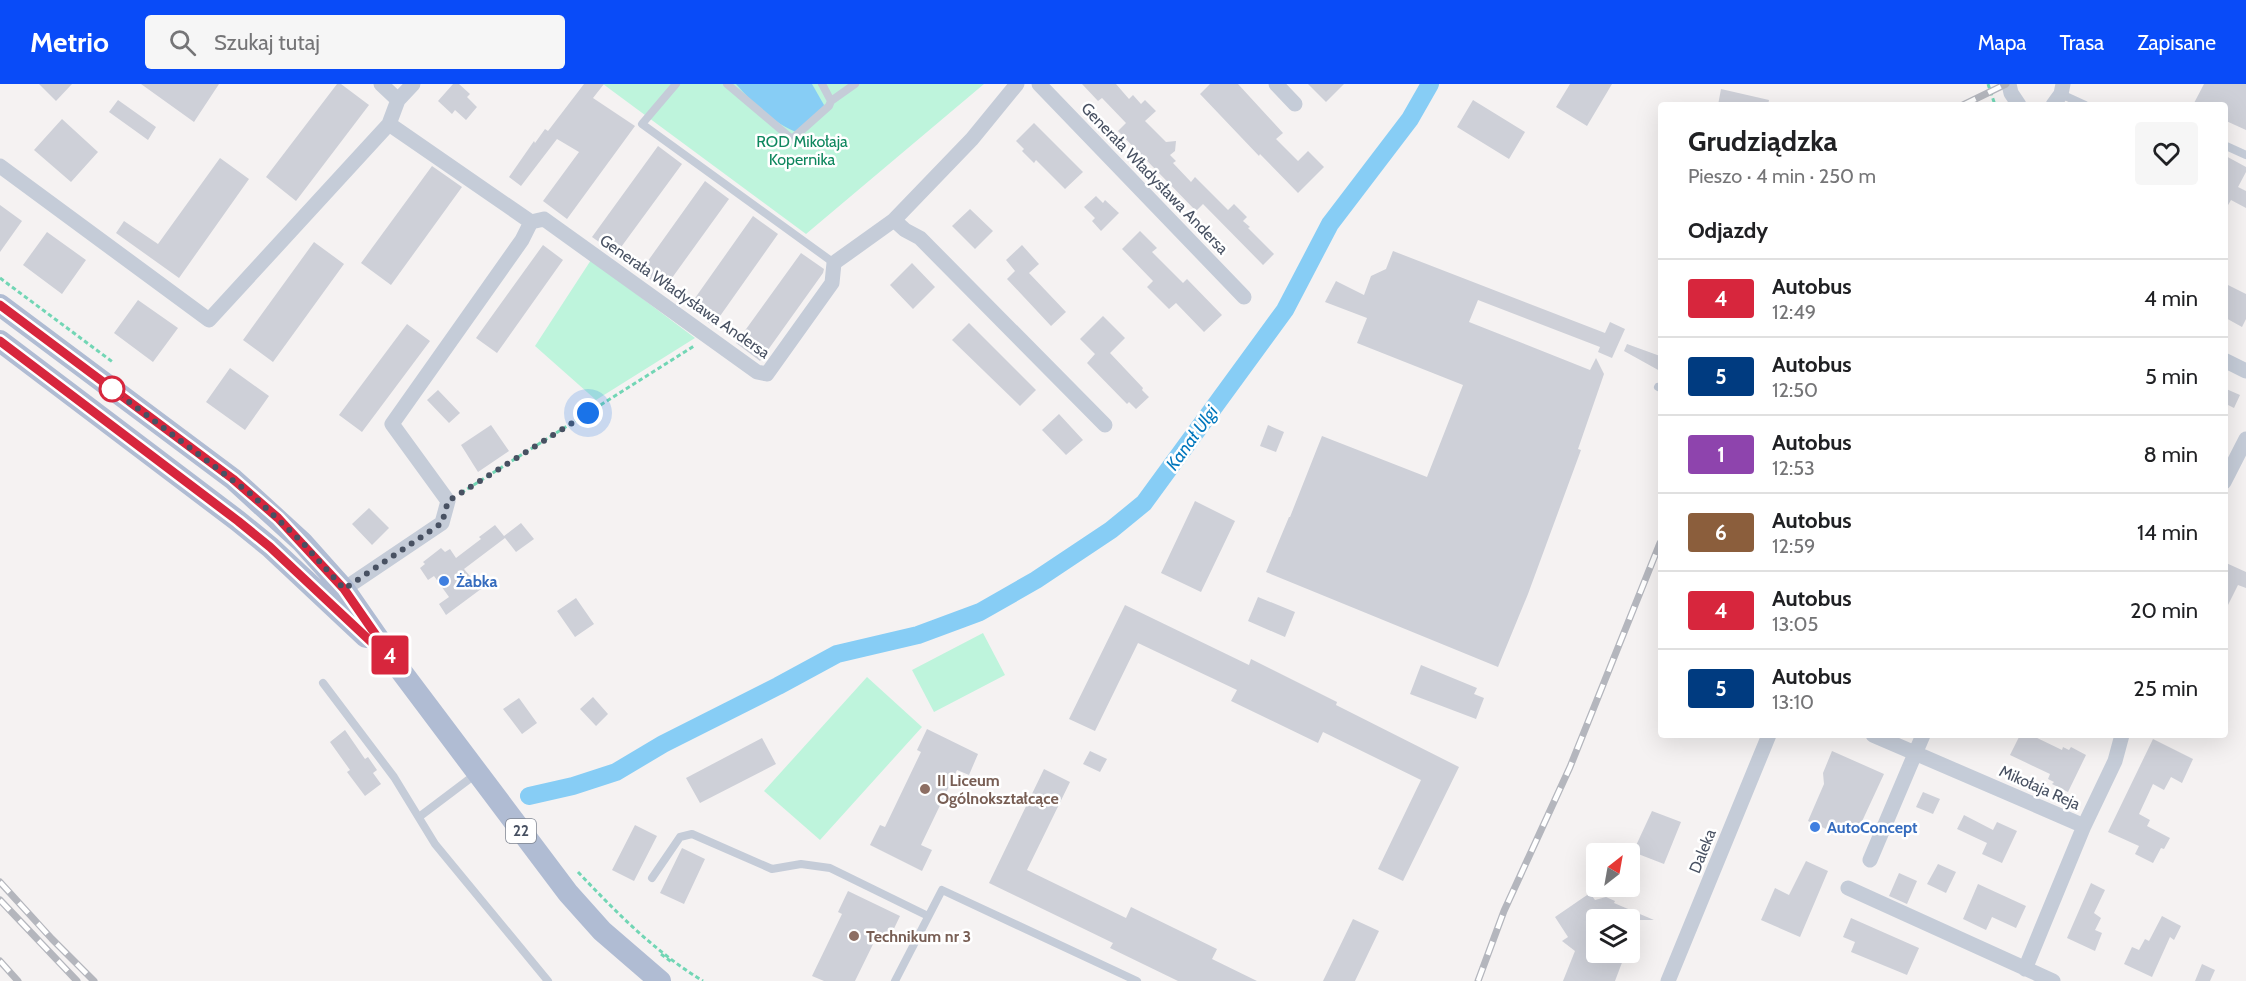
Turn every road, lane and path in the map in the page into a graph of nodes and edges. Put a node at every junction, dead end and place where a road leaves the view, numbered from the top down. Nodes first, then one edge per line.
1 (381, 84) edge
2 (413, 84) edge
3 (676, 84) edge
4 (728, 84) edge
5 (822, 84) edge
6 (855, 84) edge
7 (1039, 84) edge
8 (1276, 84) edge
9 (1988, 84) edge
10 (2009, 84) edge
11 (1011, 87) edge
12 (2059, 94) edge
13 (398, 100) junction
14 (831, 101) junction
15 (1994, 102) edge
16 (2015, 102) edge
17 (2078, 102) edge
18 (1295, 104) dead end
19 (389, 124) junction
20 (2228, 147) edge
21 (2246, 155) edge
22 (0, 166) edge
23 (894, 220) junction
24 (531, 222) junction
25 (834, 263) junction
26 (1244, 297) dead end
27 (0, 305) edge
28 (708, 337) junction
29 (0, 341) edge
30 (2228, 362) edge
31 (2246, 371) edge
32 (1106, 425) dead end
33 (2246, 439) edge
34 (2228, 474) edge
35 (448, 501) junction
36 (344, 589) junction
37 (398, 667) junction
38 (323, 682) dead end
39 (1767, 738) edge
40 (1879, 738) edge
41 (1922, 738) edge
42 (2121, 738) edge
43 (1916, 753) junction
44 (477, 773) junction
45 (419, 817) junction
46 (2084, 826) junction
47 (1870, 860) dead end
48 (652, 878) dead end
49 (1848, 888) dead end
50 (928, 916) junction
51 (2025, 969) junction
52 (548, 981) edge
53 (660, 981) edge
54 (895, 981) edge
55 (1137, 981) edge
56 (1668, 981) edge
57 (2053, 981) edge

1 - 13 street
2 - 13 street
3 - 25 lane
4 - 14 lane
5 - 14 lane
6 - 14 lane
7 - 26 street, Generała Władysława Andersa
8 - 18 street
9 - 15 path
10 - 16 street
11 - 23 street
12 - 17 lane
13 - 19 street
19 - 22 street
19 - 24 street, Generała Władysława Andersa
20 - 21 lane
23 - 25 street
23 - 32 street
24 - 28 street, Generała Władysława Andersa
24 - 35 street
25 - 28 street, Generała Władysława Andersa
27 - 36 main road, 22
28 - 35 path
29 - 37 main road, 22
30 - 31 street
33 - 34 street
35 - 36 street
36 - 37 main road, 22
37 - 44 main road, 22
38 - 45 lane
39 - 56 street, Daleka
40 - 43 street, Mikołaja Reja
41 - 43 street
42 - 46 street
43 - 46 street, Mikołaja Reja
43 - 47 street
44 - 45 lane
44 - 53 main road, 22
45 - 52 lane
46 - 51 street, Mikołaja Reja
48 - 50 lane
49 - 51 street
50 - 54 lane
50 - 55 lane
51 - 57 street

